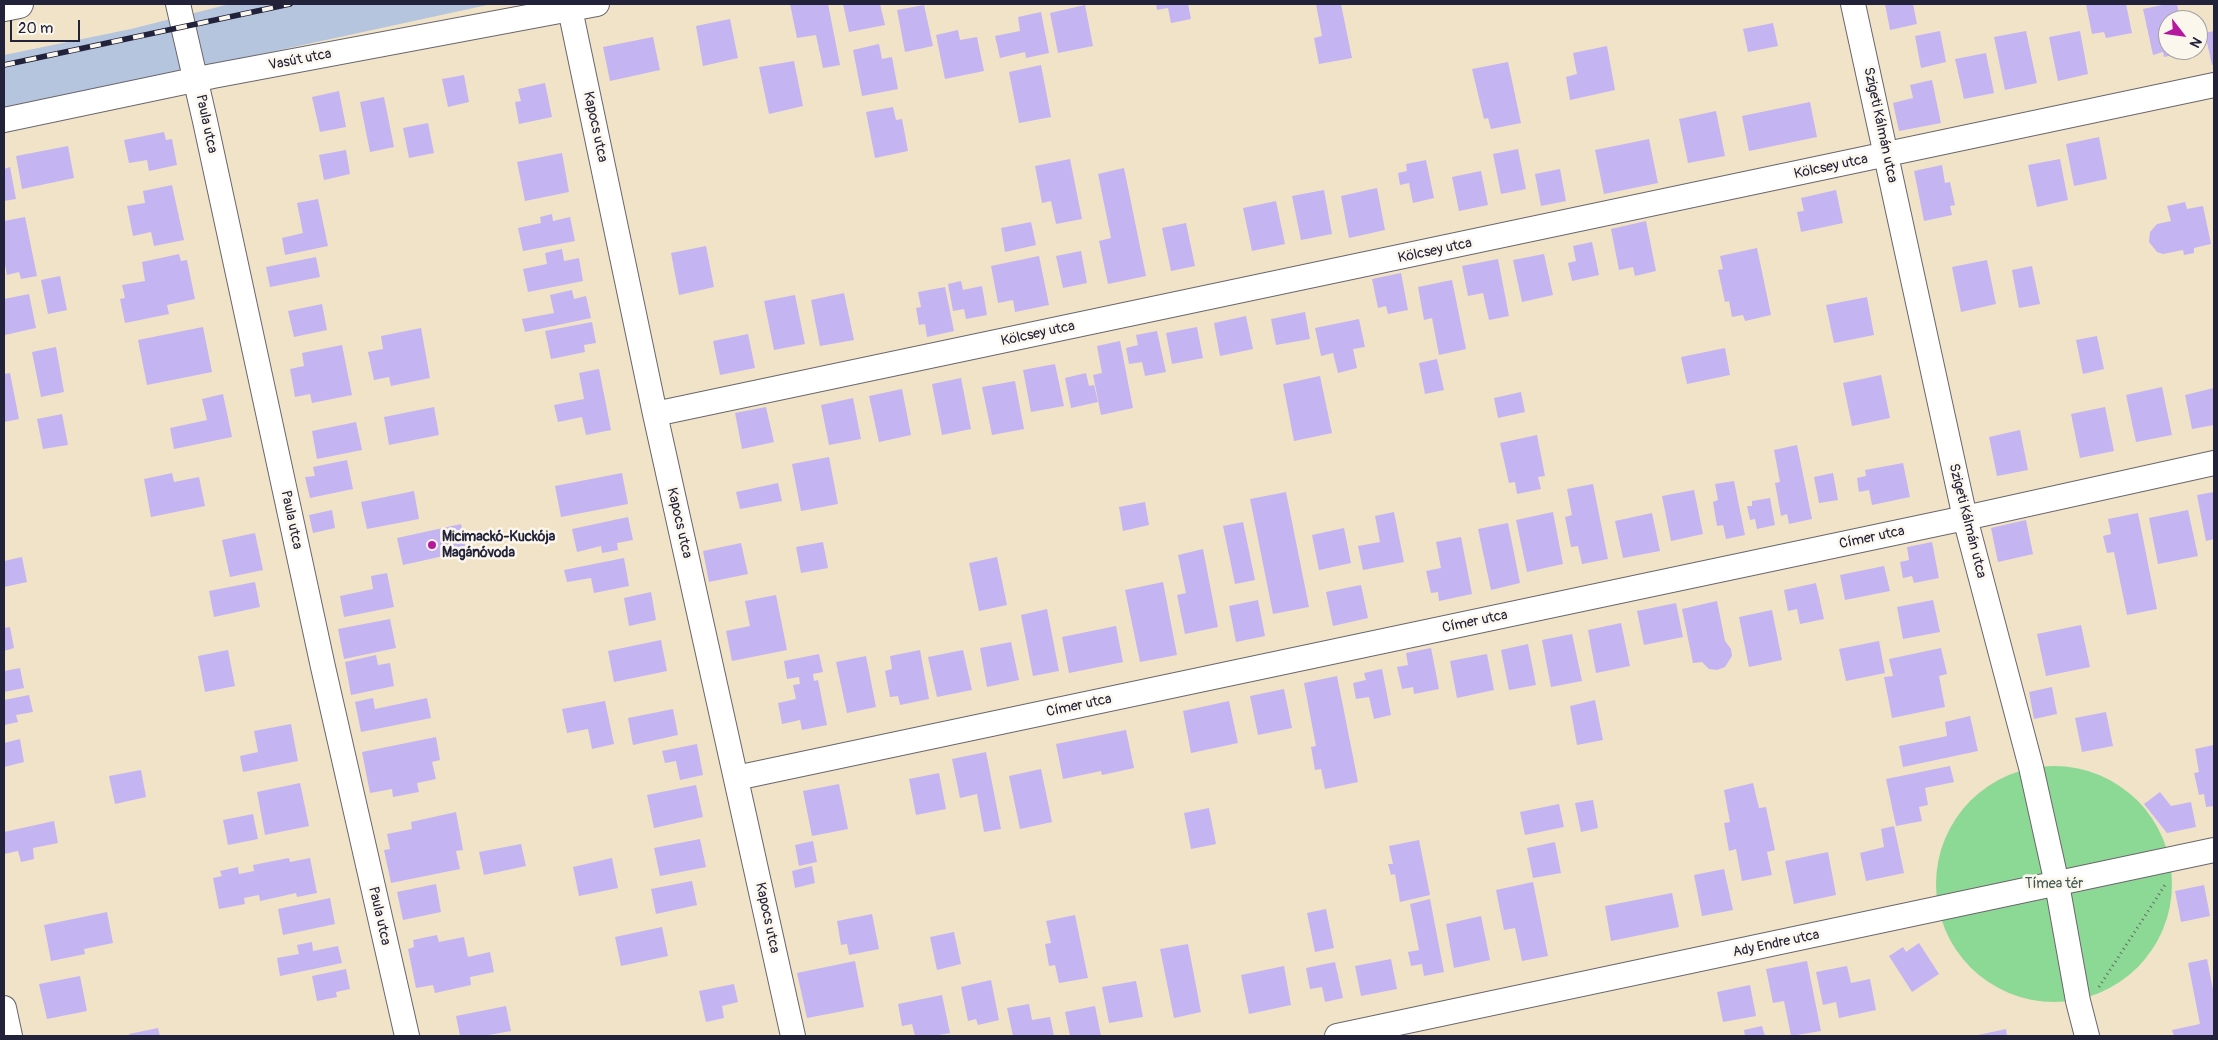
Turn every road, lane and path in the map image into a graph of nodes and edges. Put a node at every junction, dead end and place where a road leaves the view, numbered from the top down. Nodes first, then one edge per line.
1 (19, 4) edge
2 (178, 4) edge
3 (597, 4) edge
4 (1853, 4) edge
5 (4, 7) edge
6 (570, 9) junction
7 (196, 80) junction
8 (2214, 85) edge
9 (4, 120) edge
10 (1886, 156) junction
11 (654, 414) junction
12 (2214, 463) edge
13 (1965, 518) junction
14 (736, 778) junction
15 (2214, 850) edge
16 (2183, 856) junction
17 (2057, 884) junction
18 (4, 1008) edge
19 (2084, 1025) edge
20 (10, 1036) edge
21 (406, 1036) edge
22 (793, 1036) edge
23 (1337, 1036) edge

1 - 5 main road
2 - 7 street, Paula utca
3 - 6 street, Vasút utca
4 - 10 street, Szigeti Kálmán utca
6 - 7 street, Vasút utca
6 - 11 street, Kapocs utca
7 - 9 street, Vasút utca
7 - 21 street, Paula utca
8 - 10 street, Kölcsey utca
10 - 11 street, Kölcsey utca
10 - 13 street, Szigeti Kálmán utca
11 - 14 street, Kapocs utca
12 - 13 street, Címer utca
13 - 14 street, Címer utca
13 - 17 street, Szigeti Kálmán utca
14 - 22 street, Kapocs utca
15 - 16 street, Ady Endre utca
16 - 17 street, Ady Endre utca
16 - 19 path
17 - 19 street, Szigeti Kálmán utca
17 - 23 street, Ady Endre utca
18 - 20 street

